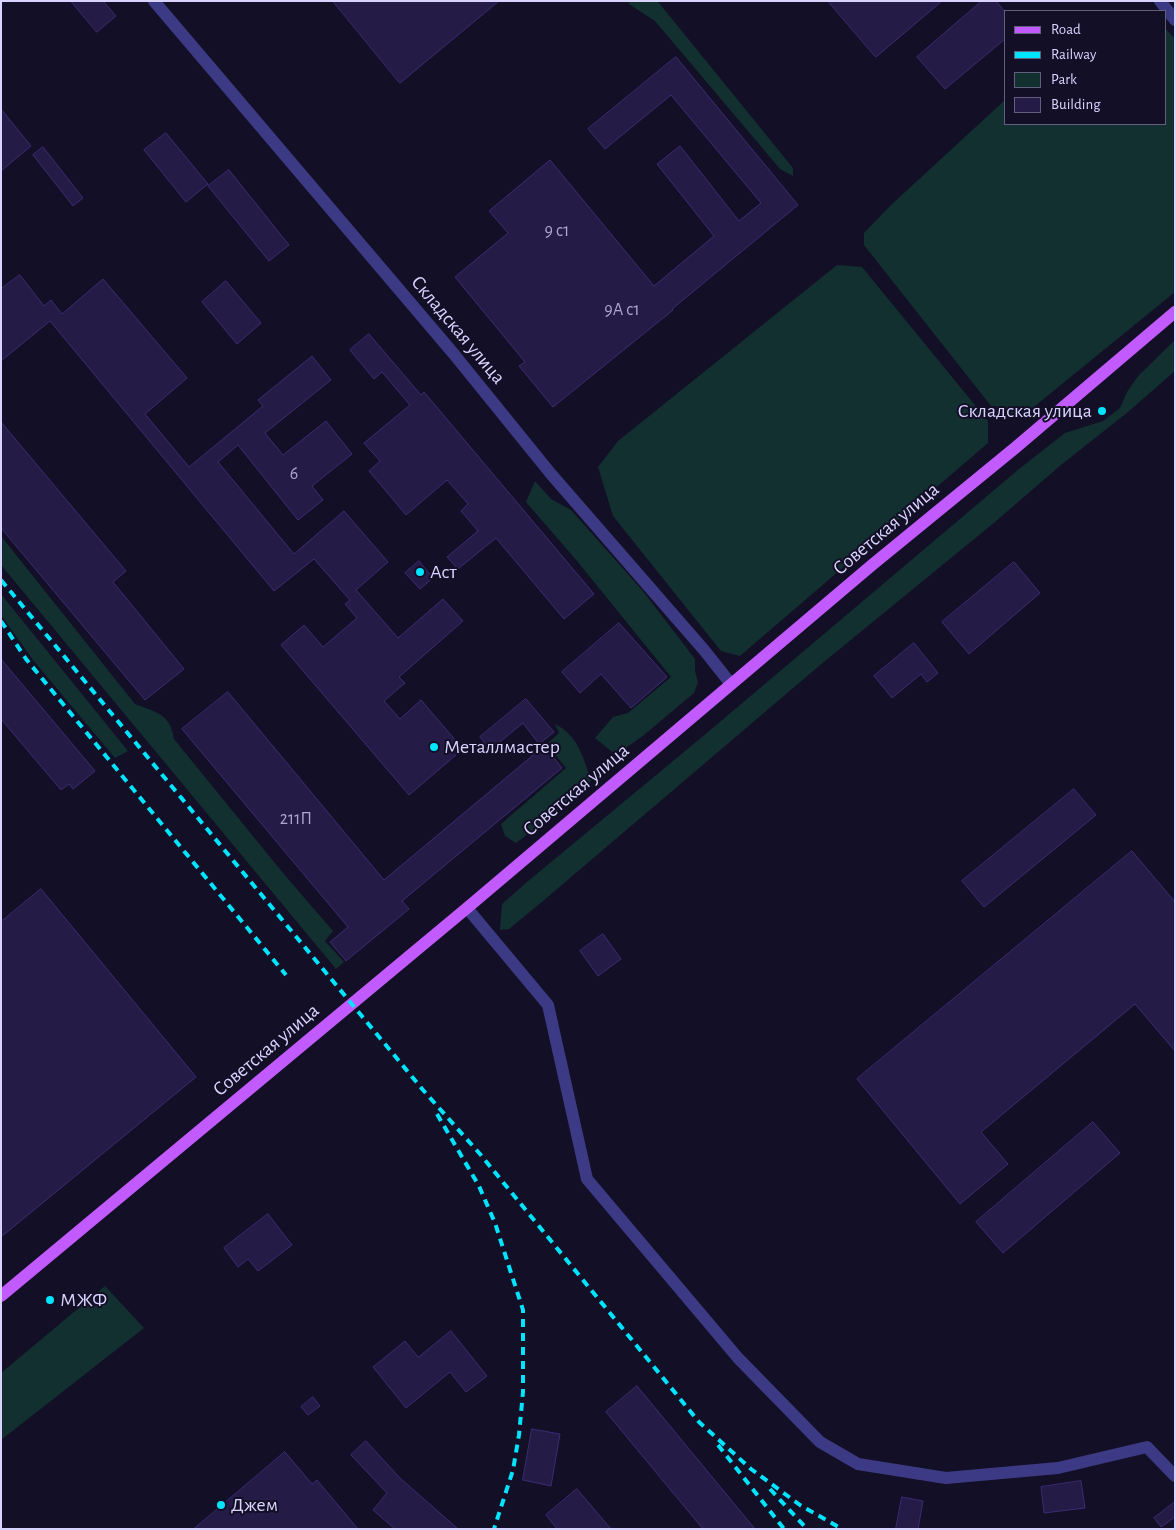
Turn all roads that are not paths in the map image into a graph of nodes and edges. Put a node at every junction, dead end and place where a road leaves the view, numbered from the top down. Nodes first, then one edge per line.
1 (154, 1) edge
2 (1160, 1) edge
3 (1175, 20) edge
4 (1175, 312) edge
5 (731, 684) junction
6 (467, 908) junction
7 (1, 1296) edge
8 (1175, 1476) edge

1 - 5 street, Складская улица
2 - 3 street
4 - 5 main road, Советская улица
5 - 6 main road, Советская улица
6 - 7 main road, Советская улица
6 - 8 street

